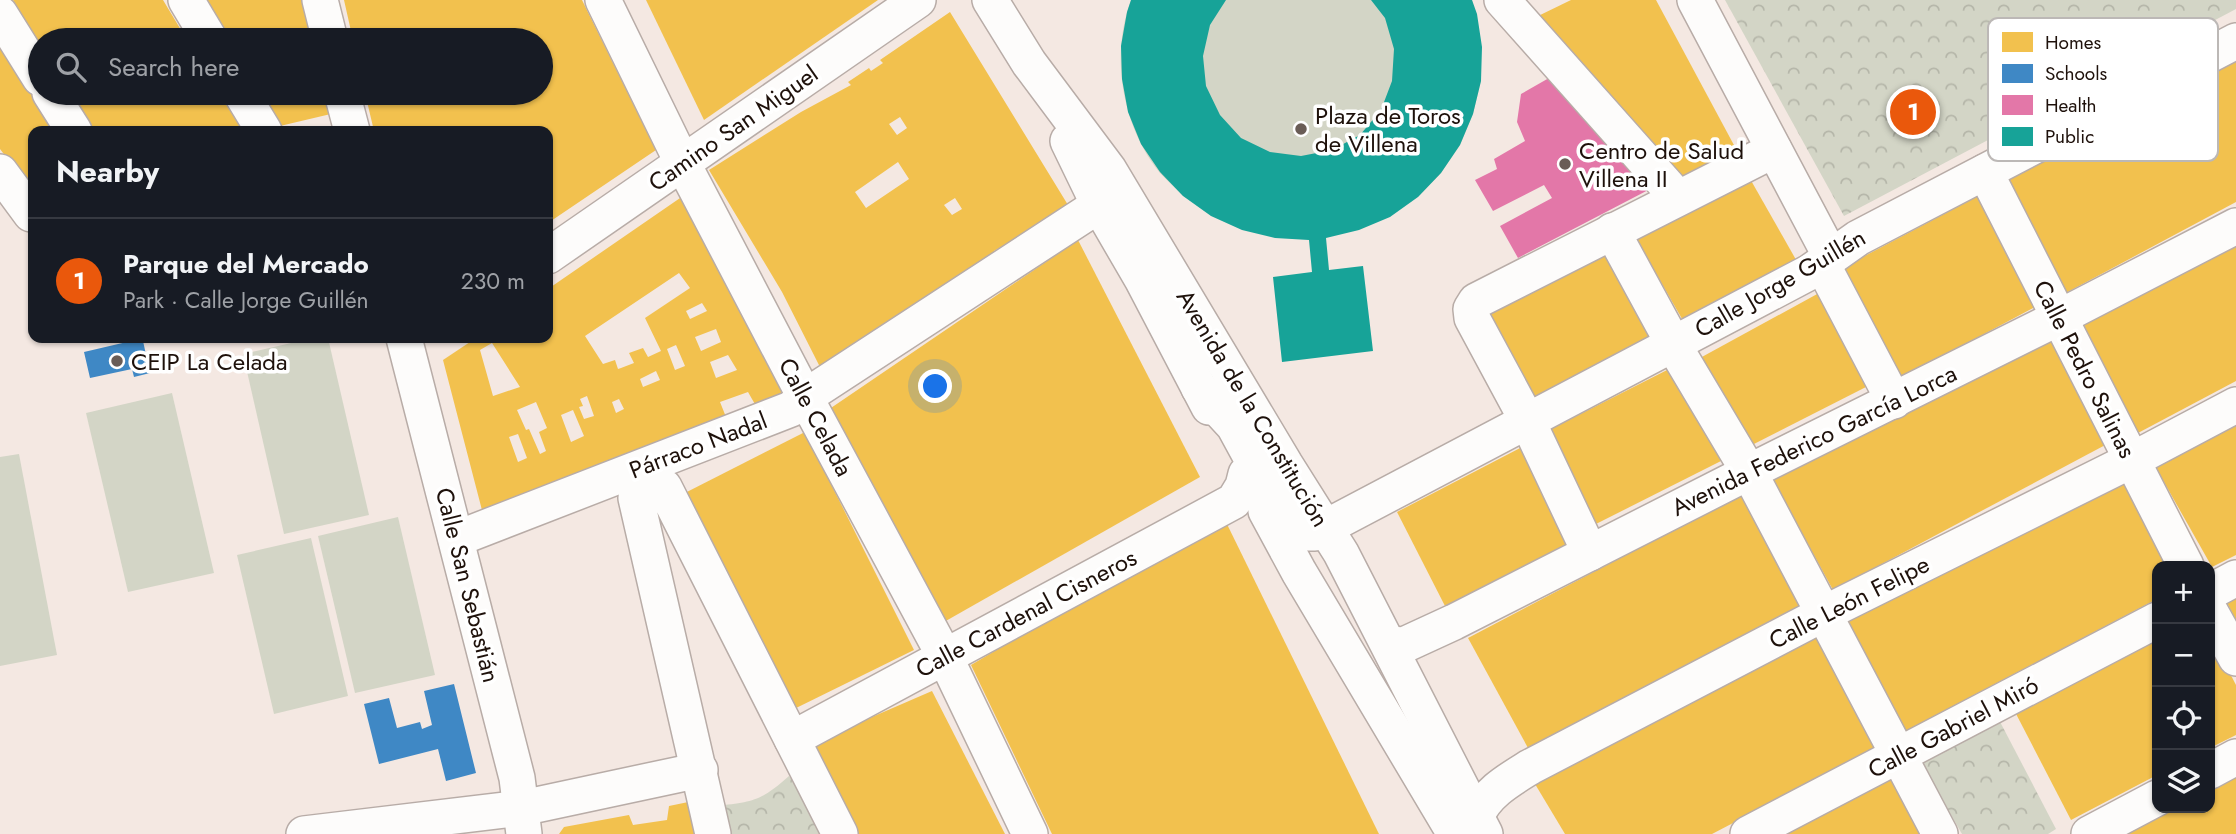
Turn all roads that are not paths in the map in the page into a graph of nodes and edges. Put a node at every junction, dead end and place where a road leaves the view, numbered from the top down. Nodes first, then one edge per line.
1 (186, 0) edge
2 (320, 0) edge
3 (603, 0) edge
4 (918, 0) edge
5 (990, 0) edge
6 (1502, 0) edge
7 (1695, 0) edge
8 (0, 14) edge
9 (203, 28) edge
10 (327, 28) edge
11 (2236, 41) edge
12 (2218, 50) edge
13 (28, 59) edge
14 (1030, 62) junction
15 (58, 105) edge
16 (248, 105) edge
17 (345, 105) edge
18 (71, 126) edge
19 (261, 126) edge
20 (351, 126) edge
21 (1774, 150) junction
22 (2006, 161) edge
23 (683, 164) junction
24 (0, 172) edge
25 (1985, 172) junction
26 (1678, 198) junction
27 (1099, 205) junction
28 (22, 216) edge
29 (2236, 226) edge
30 (1612, 231) junction
31 (553, 253) edge
32 (1826, 261) junction
33 (2060, 317) junction
34 (413, 343) edge
35 (1674, 343) junction
36 (1199, 388) junction
37 (805, 397) junction
38 (1894, 401) junction
39 (2236, 405) edge
40 (1528, 422) junction
41 (2132, 460) junction
42 (1749, 472) junction
43 (1246, 474) junction
44 (1327, 529) junction
45 (456, 539) junction
46 (1590, 553) junction
47 (2183, 561) edge
48 (2236, 578) edge
49 (2215, 589) edge
50 (1823, 614) junction
51 (2215, 620) edge
52 (2152, 623) edge
53 (1389, 645) junction
54 (945, 657) junction
55 (2236, 658) edge
56 (792, 738) junction
57 (1899, 755) junction
58 (2236, 757) edge
59 (2215, 768) edge
60 (700, 770) junction
61 (2152, 801) edge
62 (523, 821) edge
63 (1472, 830) edge
64 (303, 834) edge
65 (713, 834) edge
66 (840, 834) edge
67 (1030, 834) edge
68 (1748, 834) edge
69 (1940, 834) edge
70 (2089, 834) edge

1 - 9 street
2 - 10 street
3 - 23 street, Calle Celada
4 - 23 street, Camino San Miguel
5 - 14 street, Avenida de la Constitución
6 - 26 street
7 - 21 street
8 - 13 street
11 - 12 street, Calle Jorge Guillén
14 - 27 street
14 - 44 street, Avenida de la Constitución
15 - 18 street
16 - 19 street
17 - 20 street
21 - 26 street
21 - 32 street
22 - 25 street, Calle Jorge Guillén
23 - 31 street, Camino San Miguel
23 - 37 street, Calle Celada
24 - 28 street
25 - 32 street, Calle Jorge Guillén
25 - 33 street, Calle Pedro Salinas
26 - 30 street
27 - 36 street
27 - 37 street, Párraco Nadal
29 - 33 street, Avenida Federico García Lorca
30 - 35 street
30 - 40 street
32 - 35 street, Calle Jorge Guillén
32 - 38 street
33 - 38 street, Avenida Federico García Lorca
33 - 41 street, Calle Pedro Salinas
34 - 45 street, Calle San Sebastián
35 - 40 street, Calle Jorge Guillén
35 - 42 street
36 - 43 street
36 - 44 street
37 - 45 street, Párraco Nadal
37 - 54 street, Calle Celada
38 - 42 street, Avenida Federico García Lorca
39 - 41 street, Calle León Felipe
40 - 44 street, Calle Jorge Guillén
40 - 46 street
41 - 47 street, Calle Pedro Salinas
41 - 50 street, Calle León Felipe
42 - 46 street, Avenida Federico García Lorca
42 - 50 street
43 - 54 street, Calle Cardenal Cisneros
43 - 63 street
44 - 53 street, Avenida de la Constitución
45 - 62 street, Calle San Sebastián
46 - 53 street, Avenida Federico García Lorca
48 - 49 street
50 - 57 street
50 - 63 street, Calle León Felipe
51 - 55 street
52 - 57 street, Calle Gabriel Miró
53 - 63 street, Avenida de la Constitución
54 - 56 street, Calle Cardenal Cisneros
54 - 67 street, Calle Celada
56 - 60 street
56 - 66 street
57 - 68 street, Calle Gabriel Miró
57 - 69 street
58 - 59 street
60 - 62 street
60 - 65 street
61 - 70 street
62 - 64 street

